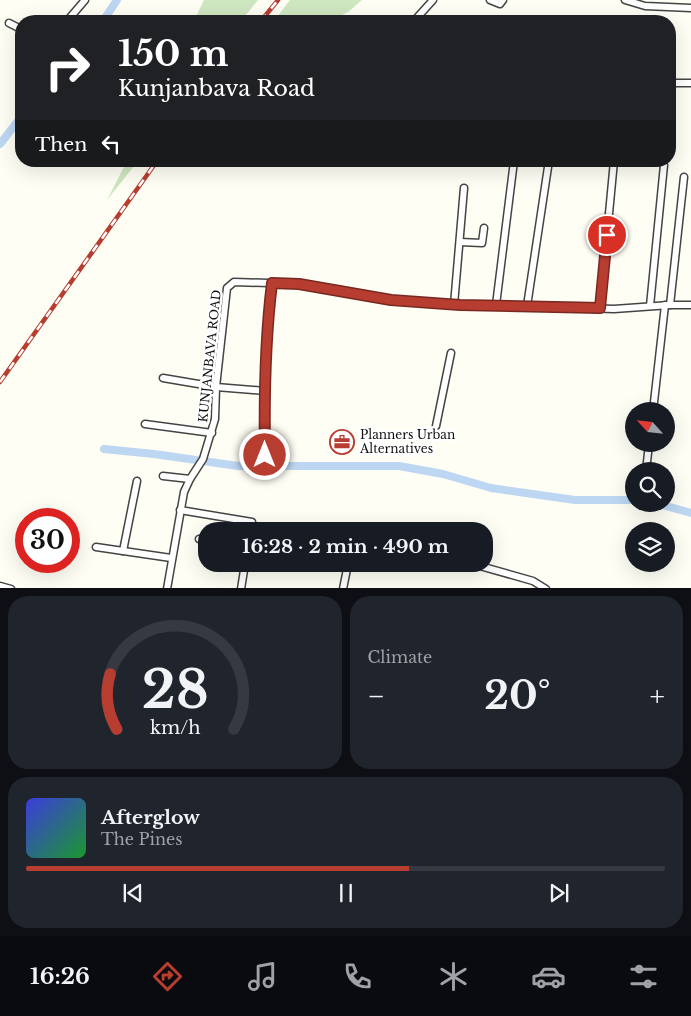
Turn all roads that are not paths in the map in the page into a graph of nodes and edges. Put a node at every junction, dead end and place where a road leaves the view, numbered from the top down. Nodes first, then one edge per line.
1 (85, 0) edge
2 (433, 0) edge
3 (490, 0) edge
4 (503, 0) edge
5 (624, 0) edge
6 (691, 8) edge
7 (72, 15) edge
8 (419, 15) edge
9 (9, 23) dead end
10 (15, 26) edge
11 (676, 83) edge
12 (691, 83) edge
13 (513, 167) edge
14 (548, 167) dead end
15 (613, 167) edge
16 (664, 167) edge
17 (684, 177) dead end
18 (464, 188) dead end
19 (484, 228) dead end
20 (460, 242) junction
21 (272, 283) junction
22 (454, 305) junction
23 (496, 305) junction
24 (668, 305) junction
25 (691, 305) edge
26 (528, 306) junction
27 (650, 306) junction
28 (600, 308) junction
29 (451, 353) dead end
30 (163, 378) dead end
31 (216, 387) junction
32 (264, 392) junction
33 (654, 402) edge
34 (145, 424) dead end
35 (436, 426) dead end
36 (212, 433) junction
37 (265, 455) dead end
38 (163, 476) dead end
39 (190, 479) junction
40 (137, 481) dead end
41 (180, 510) junction
42 (252, 522) edge
43 (96, 547) dead end
44 (123, 551) junction
45 (172, 558) junction
46 (493, 570) edge
47 (245, 572) edge
48 (346, 572) edge
49 (0, 586) edge
50 (11, 588) edge
51 (167, 588) edge
52 (242, 588) edge
53 (343, 588) edge
54 (546, 588) edge

1 - 7 street
2 - 8 street
3 - 4 street
5 - 6 street
9 - 10 street
11 - 12 street
13 - 23 street
14 - 26 street
15 - 28 street
16 - 27 street
17 - 24 street
18 - 20 street
19 - 20 street
20 - 22 street
21 - 22 street, KUNJANBAVA ROAD
21 - 31 street, KUNJANBAVA ROAD
21 - 32 street
22 - 23 street, KUNJANBAVA ROAD
23 - 26 street, KUNJANBAVA ROAD
24 - 25 street, KUNJANBAVA ROAD
24 - 27 street, KUNJANBAVA ROAD
24 - 33 street
26 - 28 street, KUNJANBAVA ROAD
27 - 28 street, KUNJANBAVA ROAD
29 - 35 street
30 - 31 street
31 - 32 street
31 - 36 street, KUNJANBAVA ROAD
32 - 37 street
34 - 36 street
36 - 39 street, KUNJANBAVA ROAD
38 - 39 street
39 - 41 street, KUNJANBAVA ROAD
40 - 44 street
41 - 42 street
41 - 45 street, KUNJANBAVA ROAD
43 - 44 street
44 - 45 street
45 - 51 street, KUNJANBAVA ROAD
46 - 54 street
47 - 52 street
48 - 53 street
49 - 50 street

